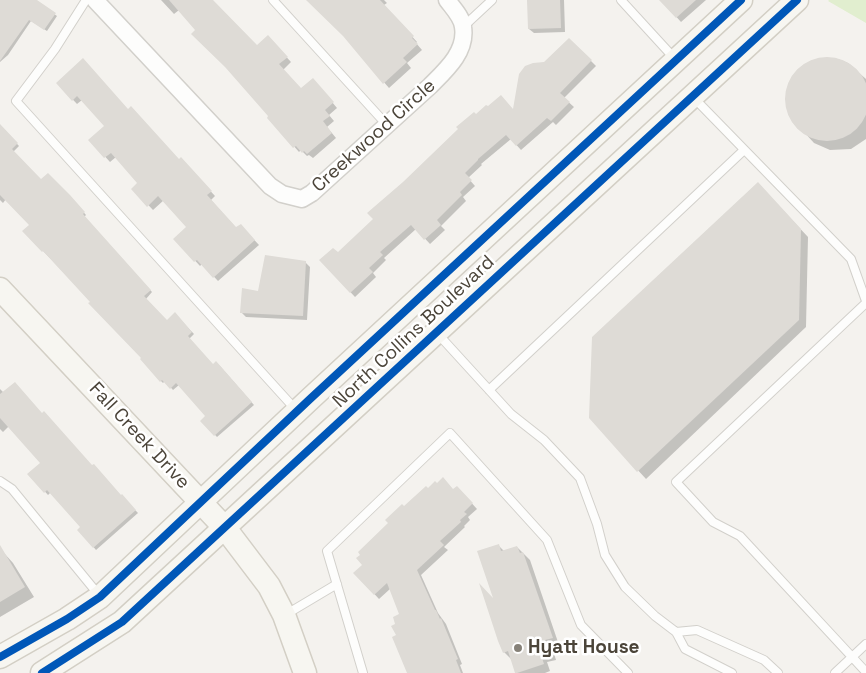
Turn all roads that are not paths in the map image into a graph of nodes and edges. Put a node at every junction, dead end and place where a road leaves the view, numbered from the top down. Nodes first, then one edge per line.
1 (86, 0) edge
2 (95, 0) edge
3 (273, 0) edge
4 (448, 0) edge
5 (492, 0) edge
6 (621, 0) edge
7 (741, 0) edge
8 (797, 0) edge
9 (463, 27) junction
10 (676, 60) junction
11 (697, 92) junction
12 (387, 125) junction
13 (744, 150) junction
14 (1, 293) edge
15 (866, 302) edge
16 (412, 305) junction
17 (437, 333) junction
18 (488, 390) junction
19 (297, 411) junction
20 (0, 481) edge
21 (202, 503) junction
22 (225, 528) junction
23 (337, 584) junction
24 (100, 597) junction
25 (284, 615) junction
26 (676, 632) junction
27 (866, 644) edge
28 (0, 657) edge
29 (852, 657) junction
30 (866, 672) edge
31 (42, 673) edge
32 (305, 673) edge
33 (363, 673) edge
34 (628, 673) edge
35 (732, 673) edge
36 (778, 673) edge
37 (835, 673) edge

1 - 19 lane
2 - 12 street, Creekwood Circle
3 - 12 lane
4 - 9 street
5 - 9 lane
6 - 10 lane
7 - 10 main road, North Collins Boulevard
8 - 11 main road, North Collins Boulevard
9 - 12 street, Creekwood Circle
10 - 11 main road
10 - 16 main road, North Collins Boulevard
11 - 13 lane
11 - 17 main road, North Collins Boulevard
13 - 15 lane
13 - 18 lane
14 - 21 main road, Fall Creek Drive
15 - 29 lane
16 - 17 main road
16 - 19 main road, North Collins Boulevard
17 - 18 lane
17 - 22 main road, North Collins Boulevard
18 - 26 lane
19 - 21 main road, North Collins Boulevard
20 - 24 lane
21 - 22 main road, Fall Creek Drive
21 - 24 main road, North Collins Boulevard
22 - 25 main road, Fall Creek Drive
22 - 31 main road, North Collins Boulevard
23 - 25 lane
23 - 33 lane
23 - 34 lane
24 - 28 main road, North Collins Boulevard
25 - 32 main road, Fall Creek Drive
26 - 35 lane
26 - 36 lane
27 - 29 lane
29 - 30 lane
29 - 37 lane

